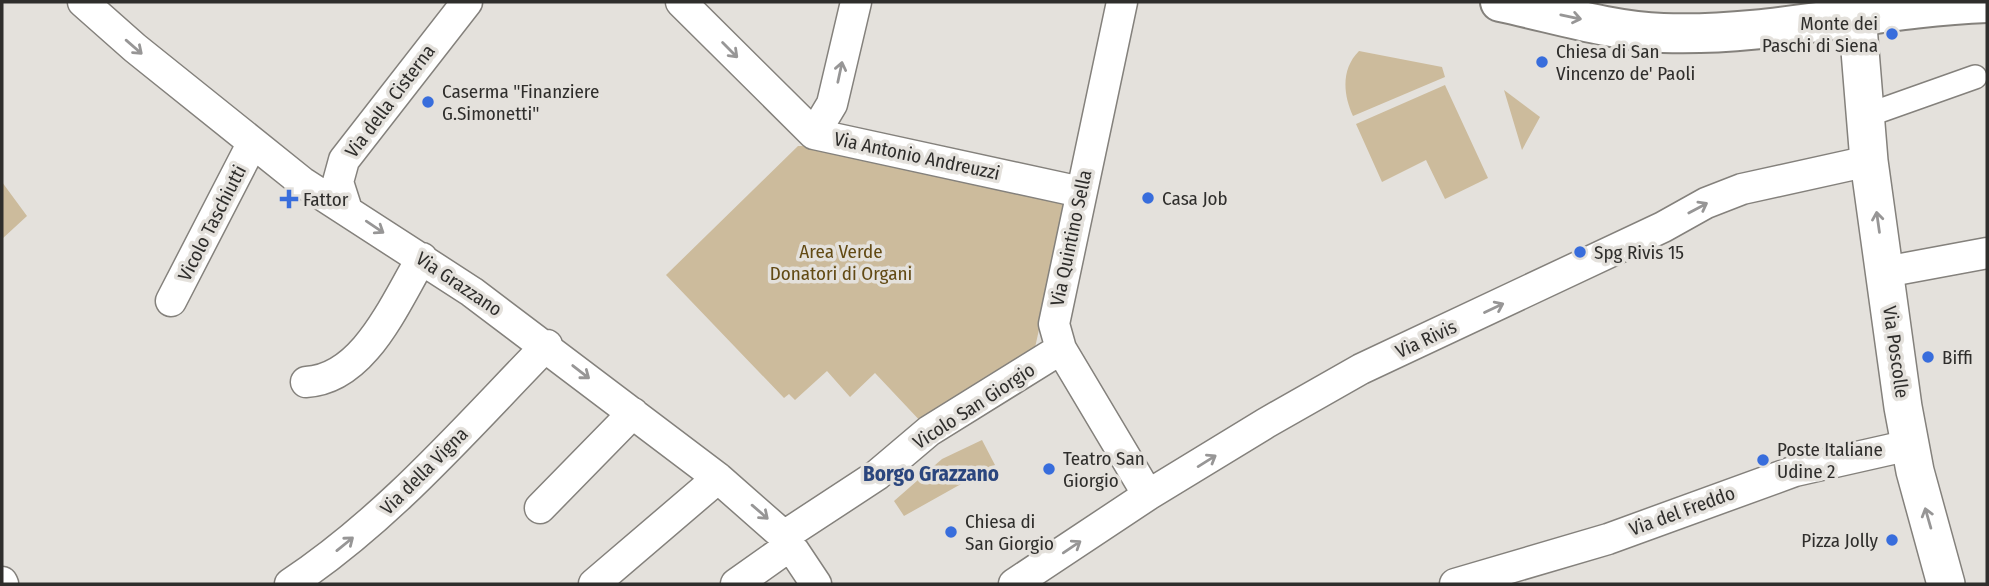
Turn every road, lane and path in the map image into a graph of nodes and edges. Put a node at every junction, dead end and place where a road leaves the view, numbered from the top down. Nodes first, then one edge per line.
1 (83, 2) edge
2 (467, 2) edge
3 (681, 2) edge
4 (856, 2) edge
5 (1122, 2) edge
6 (1500, 2) edge
7 (1987, 3) edge
8 (1856, 6) edge
9 (1976, 77) dead end
10 (1865, 116) junction
11 (814, 134) junction
12 (252, 144) junction
13 (1869, 161) junction
14 (1081, 192) junction
15 (346, 207) junction
16 (1987, 253) edge
17 (422, 258) junction
18 (1885, 272) junction
19 (172, 301) dead end
20 (547, 345) junction
21 (1061, 349) junction
22 (306, 382) dead end
23 (633, 413) junction
24 (1910, 445) junction
25 (718, 478) junction
26 (1148, 495) junction
27 (540, 508) dead end
28 (787, 540) junction
29 (290, 584) edge
30 (594, 584) edge
31 (736, 584) edge
32 (816, 584) edge
33 (1014, 584) edge
34 (1455, 584) edge
35 (1946, 584) edge

1 -> 12 street, Via Grazzano
2 - 15 street, Via della Cisterna
3 -> 11 street, Via Antonio Andreuzzi
11 -> 4 street
5 - 14 street, Via Quintino Sella
6 -> 8 main road
7 - 8 main road
8 - 10 street, Via Poscolle
9 - 10 street
10 - 13 street, Via Poscolle
11 - 14 street, Via Antonio Andreuzzi
12 - 15 street, Via Grazzano
12 - 19 street, Vicolo Taschiutti
18 -> 13 street, Via Poscolle
26 -> 13 street, Via Rivis
14 - 21 street, Via Quintino Sella
15 -> 17 street, Via Grazzano
16 - 18 street
17 - 20 street, Via Grazzano
17 - 22 street
18 - 24 street, Via Poscolle
20 -> 23 street, Via Grazzano
29 -> 20 street, Via della Vigna
21 - 26 street, Via Quintino Sella
21 - 28 street, Vicolo San Giorgio
23 - 25 street, Via Grazzano
23 - 27 street
24 - 34 street, Via del Freddo
35 -> 24 street, Via Poscolle
25 -> 28 street, Via Grazzano
25 - 30 street
33 -> 26 street, Via Rivis
28 - 31 street, Vicolo San Giorgio
28 - 32 street, Via Grazzano

